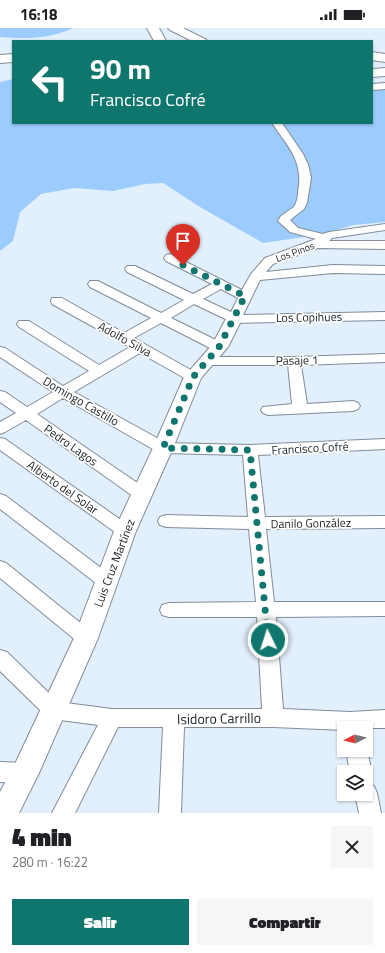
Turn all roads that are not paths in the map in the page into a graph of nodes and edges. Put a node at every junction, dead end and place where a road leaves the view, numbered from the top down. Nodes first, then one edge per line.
1 (153, 28) edge
2 (174, 28) edge
3 (159, 40) edge
4 (199, 40) edge
5 (373, 52) edge
6 (385, 53) edge
7 (12, 54) edge
8 (0, 55) edge
9 (373, 56) edge
10 (12, 58) edge
11 (385, 58) edge
12 (0, 59) edge
13 (385, 72) edge
14 (373, 73) edge
15 (385, 86) edge
16 (373, 87) edge
17 (278, 124) edge
18 (385, 227) edge
19 (321, 241) junction
20 (385, 245) edge
21 (170, 258) dead end
22 (131, 269) dead end
23 (385, 270) edge
24 (255, 277) junction
25 (94, 284) dead end
26 (221, 284) junction
27 (245, 296) junction
28 (194, 300) junction
29 (57, 301) dead end
30 (385, 316) edge
31 (234, 318) junction
32 (161, 319) junction
33 (24, 324) dead end
34 (125, 338) junction
35 (140, 347) junction
36 (0, 351) edge
37 (213, 354) junction
38 (385, 358) edge
39 (294, 361) junction
40 (99, 371) junction
41 (193, 377) junction
42 (63, 392) junction
43 (0, 395) edge
44 (353, 406) dead end
45 (300, 408) junction
46 (268, 410) dead end
47 (26, 413) junction
48 (0, 429) edge
49 (0, 443) edge
50 (385, 444) edge
51 (163, 448) junction
52 (250, 450) junction
53 (143, 495) junction
54 (0, 500) edge
55 (166, 521) dead end
56 (385, 522) edge
57 (256, 523) junction
58 (125, 531) junction
59 (0, 568) edge
60 (107, 582) junction
61 (385, 609) edge
62 (169, 610) dead end
63 (266, 610) junction
64 (86, 638) junction
65 (0, 658) edge
66 (53, 710) junction
67 (112, 718) junction
68 (273, 718) junction
69 (174, 719) junction
70 (385, 719) edge
71 (373, 721) edge
72 (337, 724) edge
73 (0, 772) edge
74 (25, 773) junction
75 (368, 801) edge
76 (4, 813) edge
77 (63, 813) edge
78 (170, 813) edge
79 (370, 813) edge

1 - 3 highway
2 - 4 highway
5 - 6 highway
7 - 8 highway
9 - 11 highway
10 - 12 highway
13 - 14 highway
15 - 16 street
17 - 19 street
18 - 19 street, Los Pinos
19 - 20 street
19 - 24 street, Los Pinos
21 - 26 street
22 - 28 street
23 - 24 street
24 - 27 street, Los Pinos
25 - 32 street
26 - 27 street
26 - 28 street
27 - 31 street, Los Pinos
28 - 31 street
28 - 32 street
29 - 34 street, Adolfo Silva
30 - 31 street, Los Copihues
31 - 37 street, Luis Cruz Martínez
32 - 34 street
32 - 37 street
33 - 40 street
34 - 35 street, Adolfo Silva
35 - 40 street
35 - 41 street, Adolfo Silva
36 - 42 street, Domingo Castillo
37 - 39 street, Pasaje 1
37 - 41 street, Luis Cruz Martínez
38 - 39 street, Pasaje 1
39 - 45 street
40 - 42 street
41 - 51 street, Luis Cruz Martínez
42 - 47 street
42 - 51 street, Domingo Castillo
43 - 47 street, Pedro Lagos
44 - 45 street
45 - 46 street
47 - 48 street
47 - 53 street, Pedro Lagos
49 - 58 street, Alberto del Solar
50 - 52 street, Francisco Cofré
51 - 52 street, Francisco Cofré
51 - 53 street, Luis Cruz Martínez
52 - 57 street
53 - 58 street, Luis Cruz Martínez
54 - 60 street
55 - 57 street, Danilo González
56 - 57 street, Danilo González
57 - 63 street
58 - 60 street, Luis Cruz Martínez
59 - 64 street
60 - 64 street, Luis Cruz Martínez
61 - 63 street
62 - 63 street
63 - 68 street
64 - 66 street, Luis Cruz Martínez
65 - 66 street
66 - 67 street, Isidoro Carrillo
66 - 74 street, Luis Cruz Martínez
67 - 69 street, Isidoro Carrillo
67 - 77 street
68 - 69 street, Isidoro Carrillo
68 - 72 street, Isidoro Carrillo
69 - 78 street
70 - 71 street, Isidoro Carrillo
73 - 74 street
74 - 76 street, Luis Cruz Martínez
75 - 79 street

